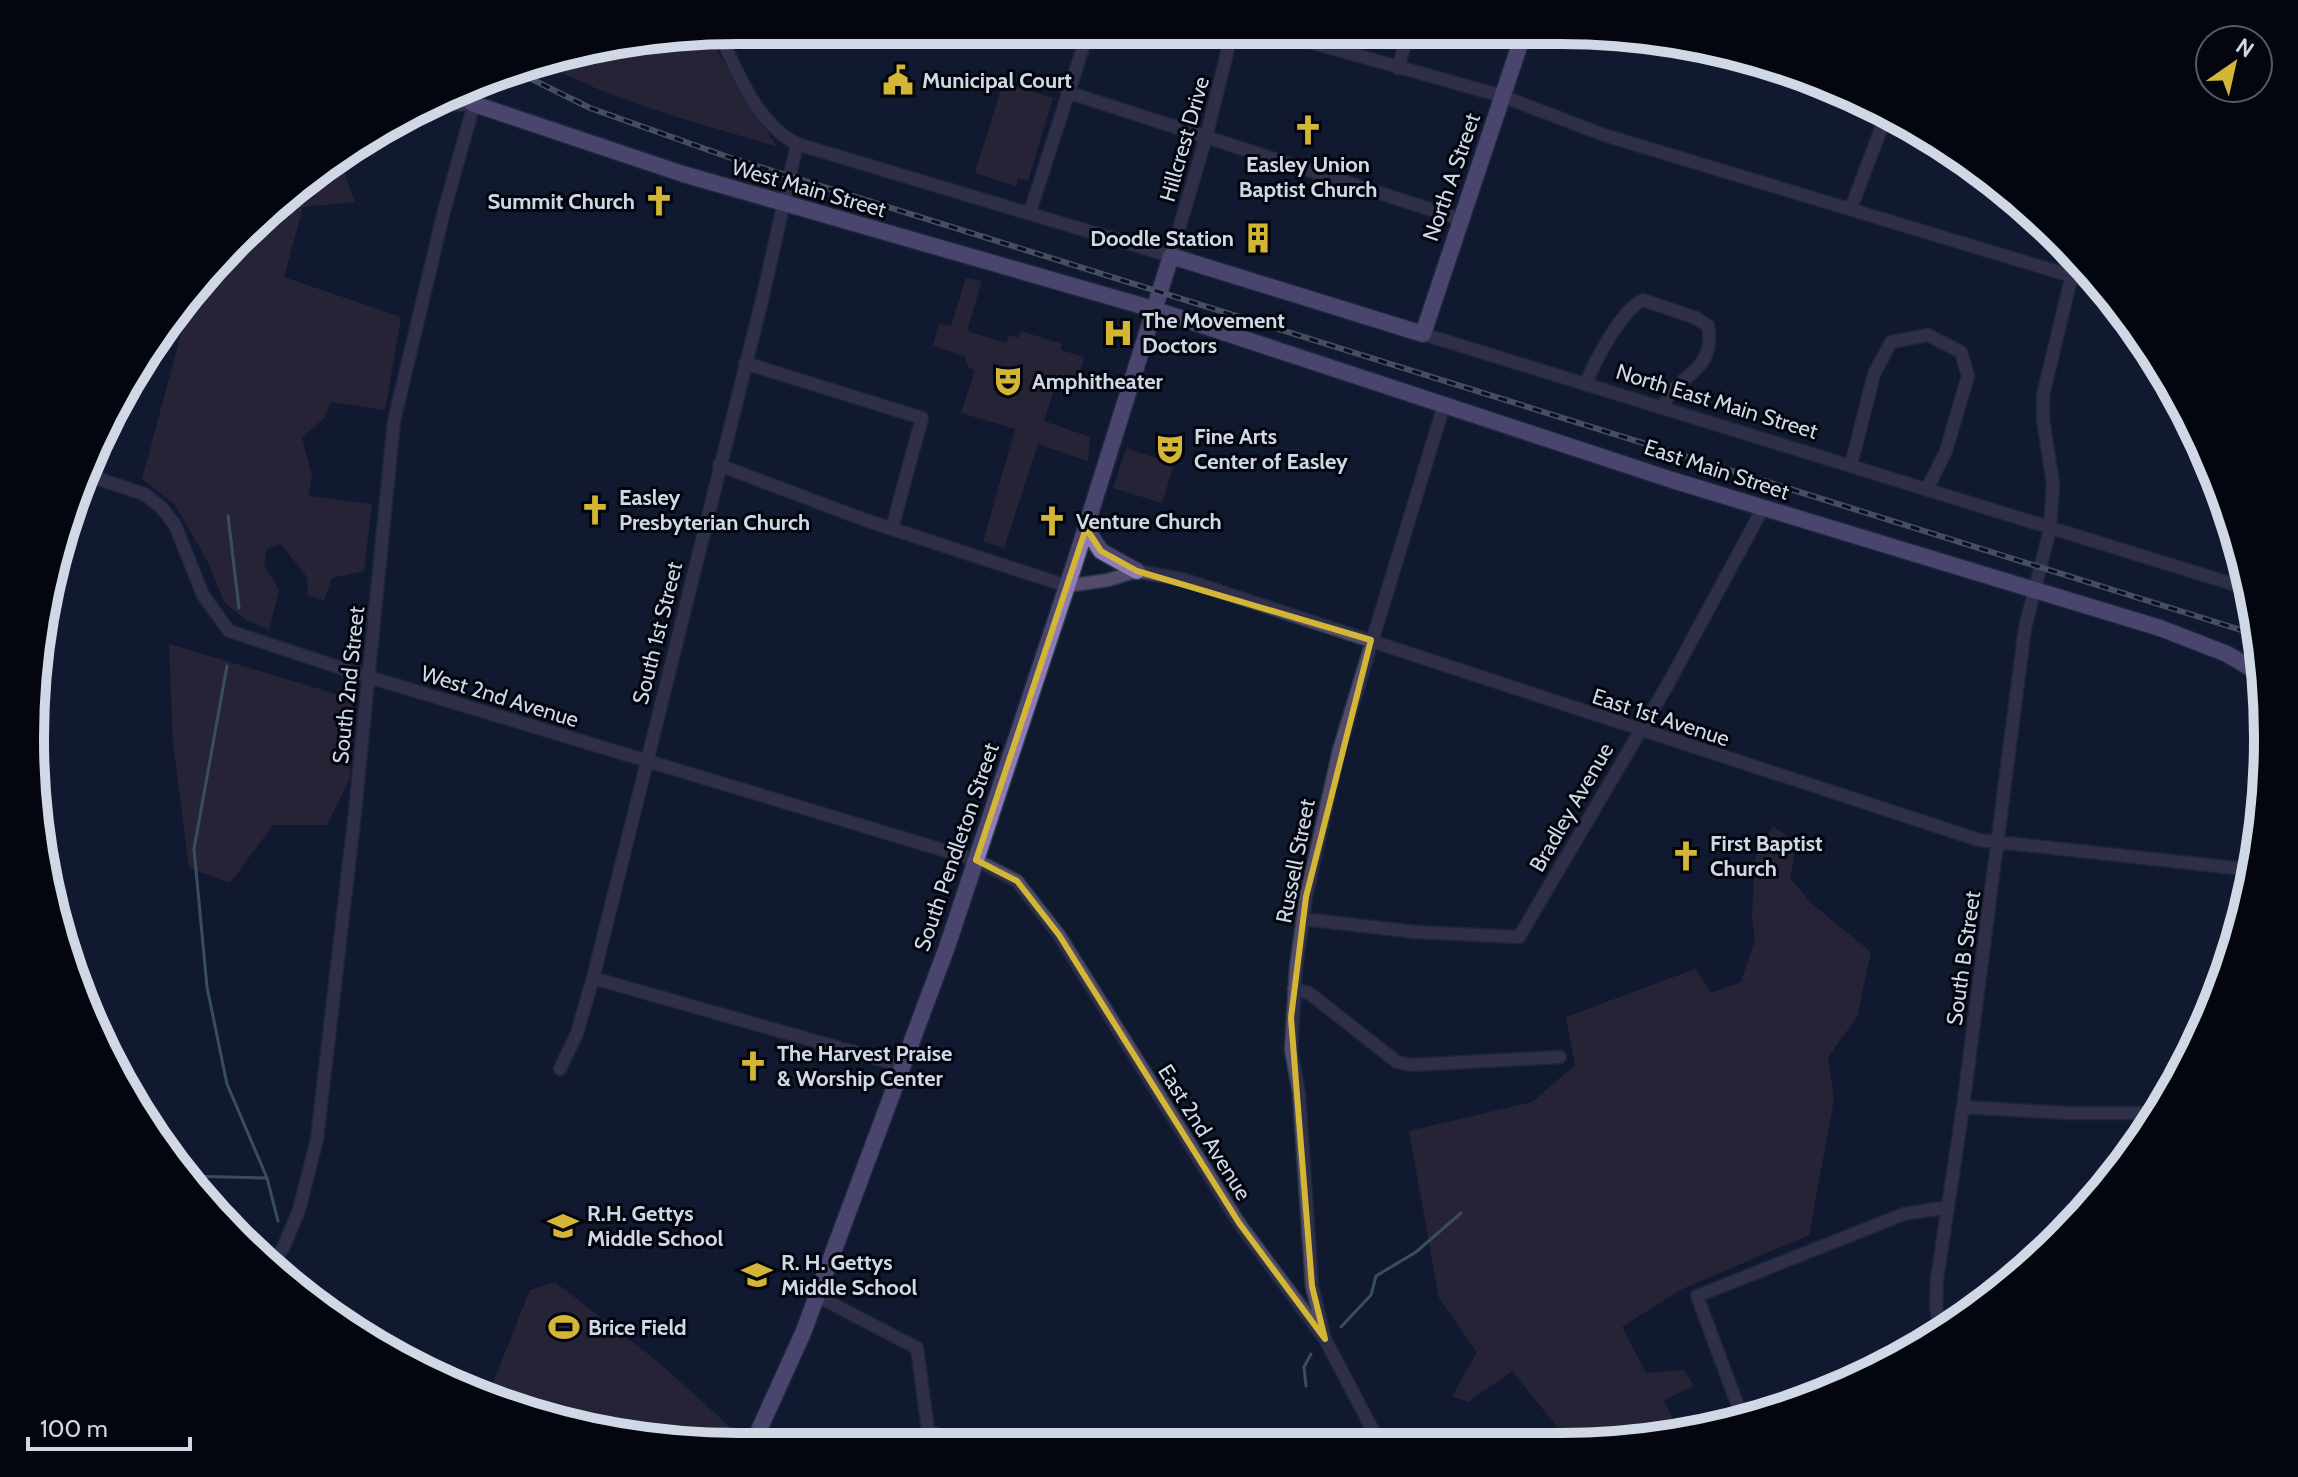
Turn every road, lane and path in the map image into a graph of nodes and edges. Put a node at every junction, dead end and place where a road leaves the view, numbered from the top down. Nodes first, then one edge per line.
1 (724, 44) edge
2 (1084, 44) edge
3 (1229, 44) edge
4 (1315, 44) edge
5 (1405, 44) edge
6 (1520, 44) edge
7 (1398, 68) junction
8 (1067, 92) junction
9 (1502, 96) junction
10 (468, 99) edge
11 (474, 104) junction
12 (456, 105) edge
13 (1883, 124) edge
14 (1206, 137) junction
15 (797, 144) junction
16 (784, 203) junction
17 (1851, 208) junction
18 (1030, 212) junction
19 (1460, 219) junction
20 (1171, 256) junction
21 (2073, 271) edge
22 (2071, 276) junction
23 (2080, 279) edge
24 (1153, 309) junction
25 (1423, 334) junction
26 (745, 363) junction
27 (1586, 385) junction
28 (1444, 405) junction
29 (1664, 406) junction
30 (719, 465) junction
31 (1851, 465) junction
32 (95, 478) edge
33 (1927, 489) junction
34 (1763, 508) junction
35 (892, 528) junction
36 (1086, 528) junction
37 (2050, 529) junction
38 (1137, 571) junction
39 (2237, 585) edge
40 (1067, 586) junction
41 (2034, 589) junction
42 (1371, 640) junction
43 (2250, 669) edge
44 (369, 677) junction
45 (1640, 731) junction
46 (645, 761) junction
47 (1997, 843) junction
48 (976, 860) junction
49 (2242, 869) edge
50 (1303, 919) junction
51 (593, 978) junction
52 (1294, 989) junction
53 (1560, 1057) dead end
54 (903, 1066) junction
55 (560, 1069) dead end
56 (1963, 1107) junction
57 (2144, 1113) edge
58 (1948, 1207) junction
59 (277, 1257) edge
60 (817, 1296) junction
61 (1939, 1320) edge
62 (1325, 1339) junction
63 (1739, 1409) edge
64 (757, 1433) edge
65 (934, 1433) edge
66 (1374, 1433) edge

1 - 15 street
2 - 8 street
3 - 14 street, Hillcrest Drive
4 - 7 street
5 - 7 street
6 - 9 main road, North A Street
7 - 9 street
8 - 14 street
8 - 18 street
9 - 17 street
9 - 19 main road, North A Street
10 - 11 main road, West Main Street
11 - 12 street
11 - 16 main road, West Main Street
11 - 44 street, South 2nd Street
13 - 17 street
14 - 19 street
14 - 20 street, Hillcrest Drive
15 - 16 street, South 1st Street
15 - 18 street
16 - 24 main road, West Main Street
16 - 26 street, South 1st Street
17 - 22 street
18 - 20 street
19 - 25 main road, North A Street
20 - 24 main road, South Pendleton Street
20 - 25 main road, North East Main Street
21 - 22 street, South B Street
22 - 23 street
22 - 37 street, South B Street
24 - 28 main road, East Main Street
24 - 36 main road, South Pendleton Street
25 - 27 street, North East Main Street
26 - 30 street, South 1st Street
26 - 35 street
27 - 29 street, North East Main Street
27 - 29 street
28 - 34 main road, East Main Street
28 - 42 street, Russell Street
29 - 31 street, North East Main Street
30 - 35 street
30 - 46 street, South 1st Street
31 - 33 street, North East Main Street
31 - 33 street
32 - 44 street, West 2nd Avenue
33 - 37 street, North East Main Street
34 - 41 main road, East Main Street
34 - 45 street, Bradley Avenue
35 - 40 street
36 - 38 main road
36 - 40 main road, South Pendleton Street
37 - 39 street, North East Main Street
37 - 41 street, South B Street
38 - 40 street, East 1st Avenue
38 - 42 street, East 1st Avenue
40 - 48 main road, South Pendleton Street
41 - 43 main road, East Main Street
41 - 47 street, South B Street
42 - 45 street, East 1st Avenue
42 - 50 street, Russell Street
44 - 46 street, West 2nd Avenue
44 - 59 street, South 2nd Street
45 - 47 street, East 1st Avenue
45 - 50 street, Bradley Avenue
46 - 48 street, West 2nd Avenue
46 - 51 street, South 1st Street
47 - 49 street, East 1st Avenue
47 - 56 street, South B Street
48 - 54 main road, South Pendleton Street
48 - 62 street, East 2nd Avenue
50 - 52 street, Russell Street
51 - 54 street
51 - 55 street, South 1st Street
52 - 53 street
52 - 62 street, Russell Street
54 - 60 main road, South Pendleton Street
56 - 57 street
56 - 58 street, South B Street
58 - 61 street, South B Street
58 - 63 street
60 - 64 main road, South Pendleton Street
60 - 65 street
62 - 66 street, East 2nd Avenue

